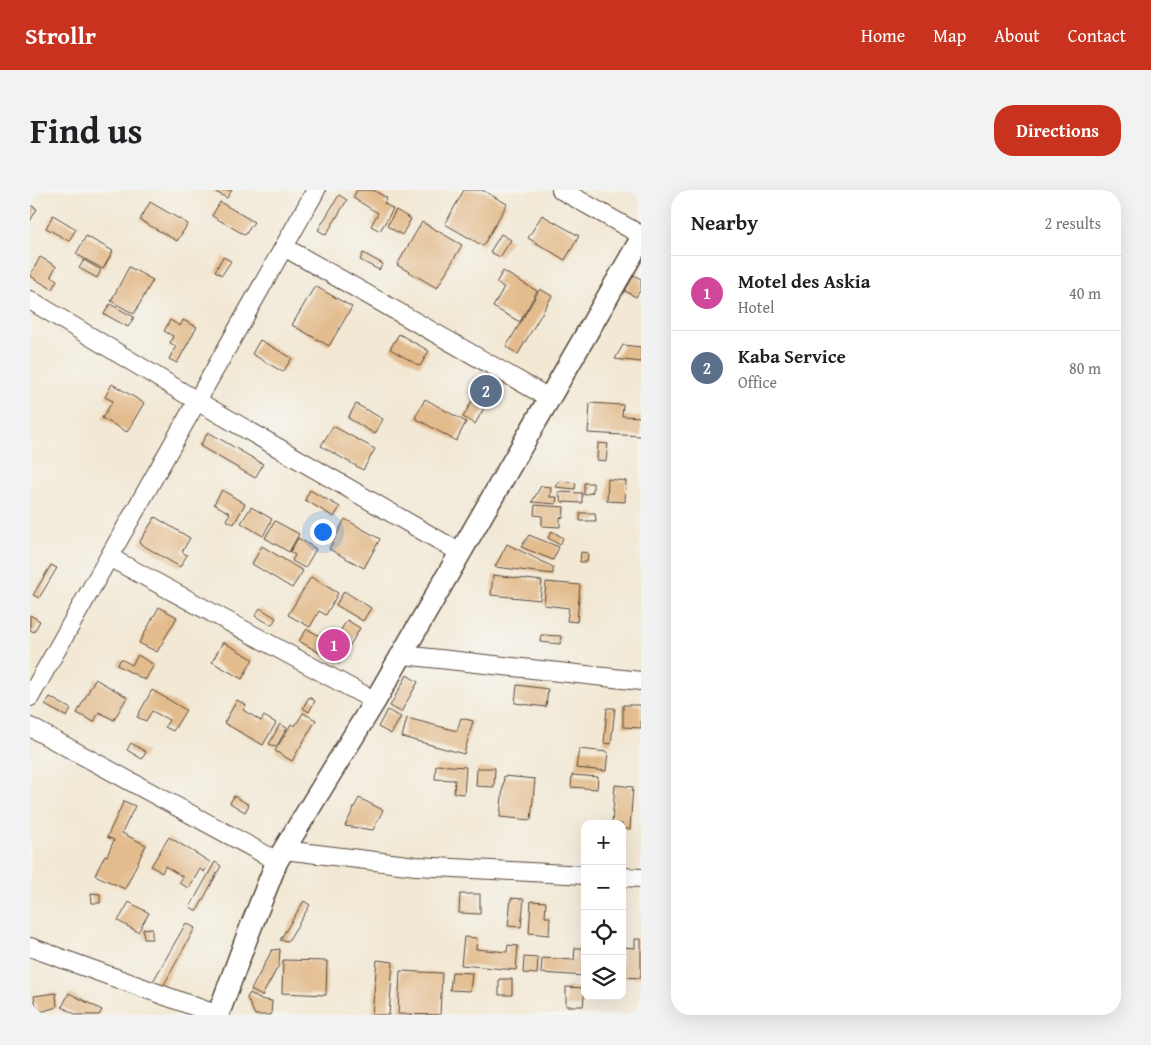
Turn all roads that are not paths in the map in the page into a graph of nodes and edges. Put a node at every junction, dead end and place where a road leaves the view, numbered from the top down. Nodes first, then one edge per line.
1 (316, 190) edge
2 (561, 190) edge
3 (641, 235) edge
4 (641, 239) edge
5 (284, 247) junction
6 (30, 300) edge
7 (549, 398) junction
8 (197, 400) junction
9 (461, 553) junction
10 (109, 557) junction
11 (403, 654) junction
12 (641, 681) edge
13 (30, 697) edge
14 (375, 701) junction
15 (30, 727) edge
16 (280, 855) junction
17 (581, 875) edge
18 (626, 877) edge
19 (641, 878) edge
20 (30, 947) edge
21 (218, 1015) edge

1 - 5 street
2 - 3 street
4 - 7 street
5 - 7 street
5 - 8 street
6 - 8 street
7 - 9 street
8 - 9 street
8 - 10 street
9 - 11 street
10 - 13 street
10 - 14 street
11 - 12 street
11 - 14 street
14 - 16 street
15 - 16 street
16 - 17 street
16 - 21 street
18 - 19 street
20 - 21 street

